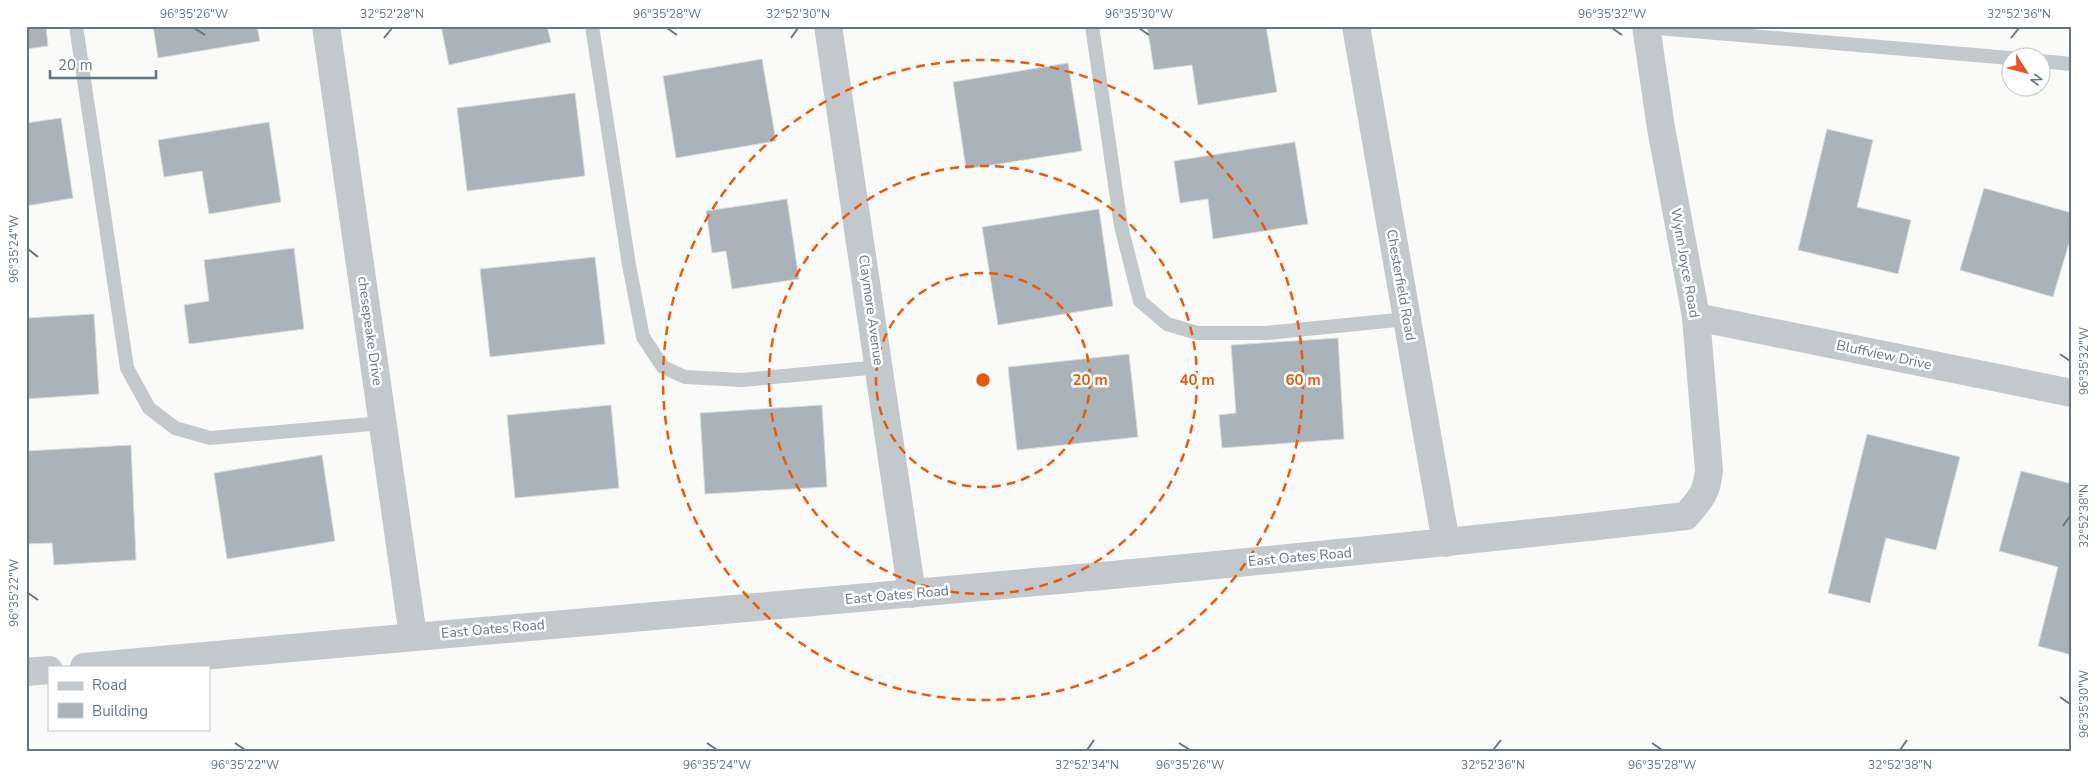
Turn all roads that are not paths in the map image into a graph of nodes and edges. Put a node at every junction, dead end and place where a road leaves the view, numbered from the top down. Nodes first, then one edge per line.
1 (76, 26) edge
2 (326, 26) edge
3 (592, 26) edge
4 (828, 26) edge
5 (1092, 26) edge
6 (1356, 26) edge
7 (1646, 27) edge
8 (2000, 57) edge
9 (2050, 62) edge
10 (2072, 64) edge
11 (1696, 317) junction
12 (1407, 320) junction
13 (879, 367) junction
14 (2072, 393) edge
15 (383, 423) junction
16 (1701, 499) joint
17 (1446, 543) junction
18 (912, 594) junction
19 (413, 636) junction
20 (95, 666) edge
21 (48, 670) edge
22 (26, 672) edge

1 - 15 lane
2 - 15 street, chesepeake Drive
3 - 13 lane
4 - 13 street, Claymore Avenue
5 - 12 lane
6 - 12 street, Chesterfield Road
7 - 8 lane
7 - 11 street, Wynn Joyce Road
9 - 10 lane
11 - 14 street, Bluffview Drive
11 - 16 street, Wynn Joyce Road
12 - 17 street, Chesterfield Road
13 - 18 street, Claymore Avenue
15 - 19 street, chesepeake Drive
16 - 17 street, East Oates Road
17 - 18 street, East Oates Road
18 - 19 street, East Oates Road
19 - 20 street, East Oates Road
21 - 22 street

